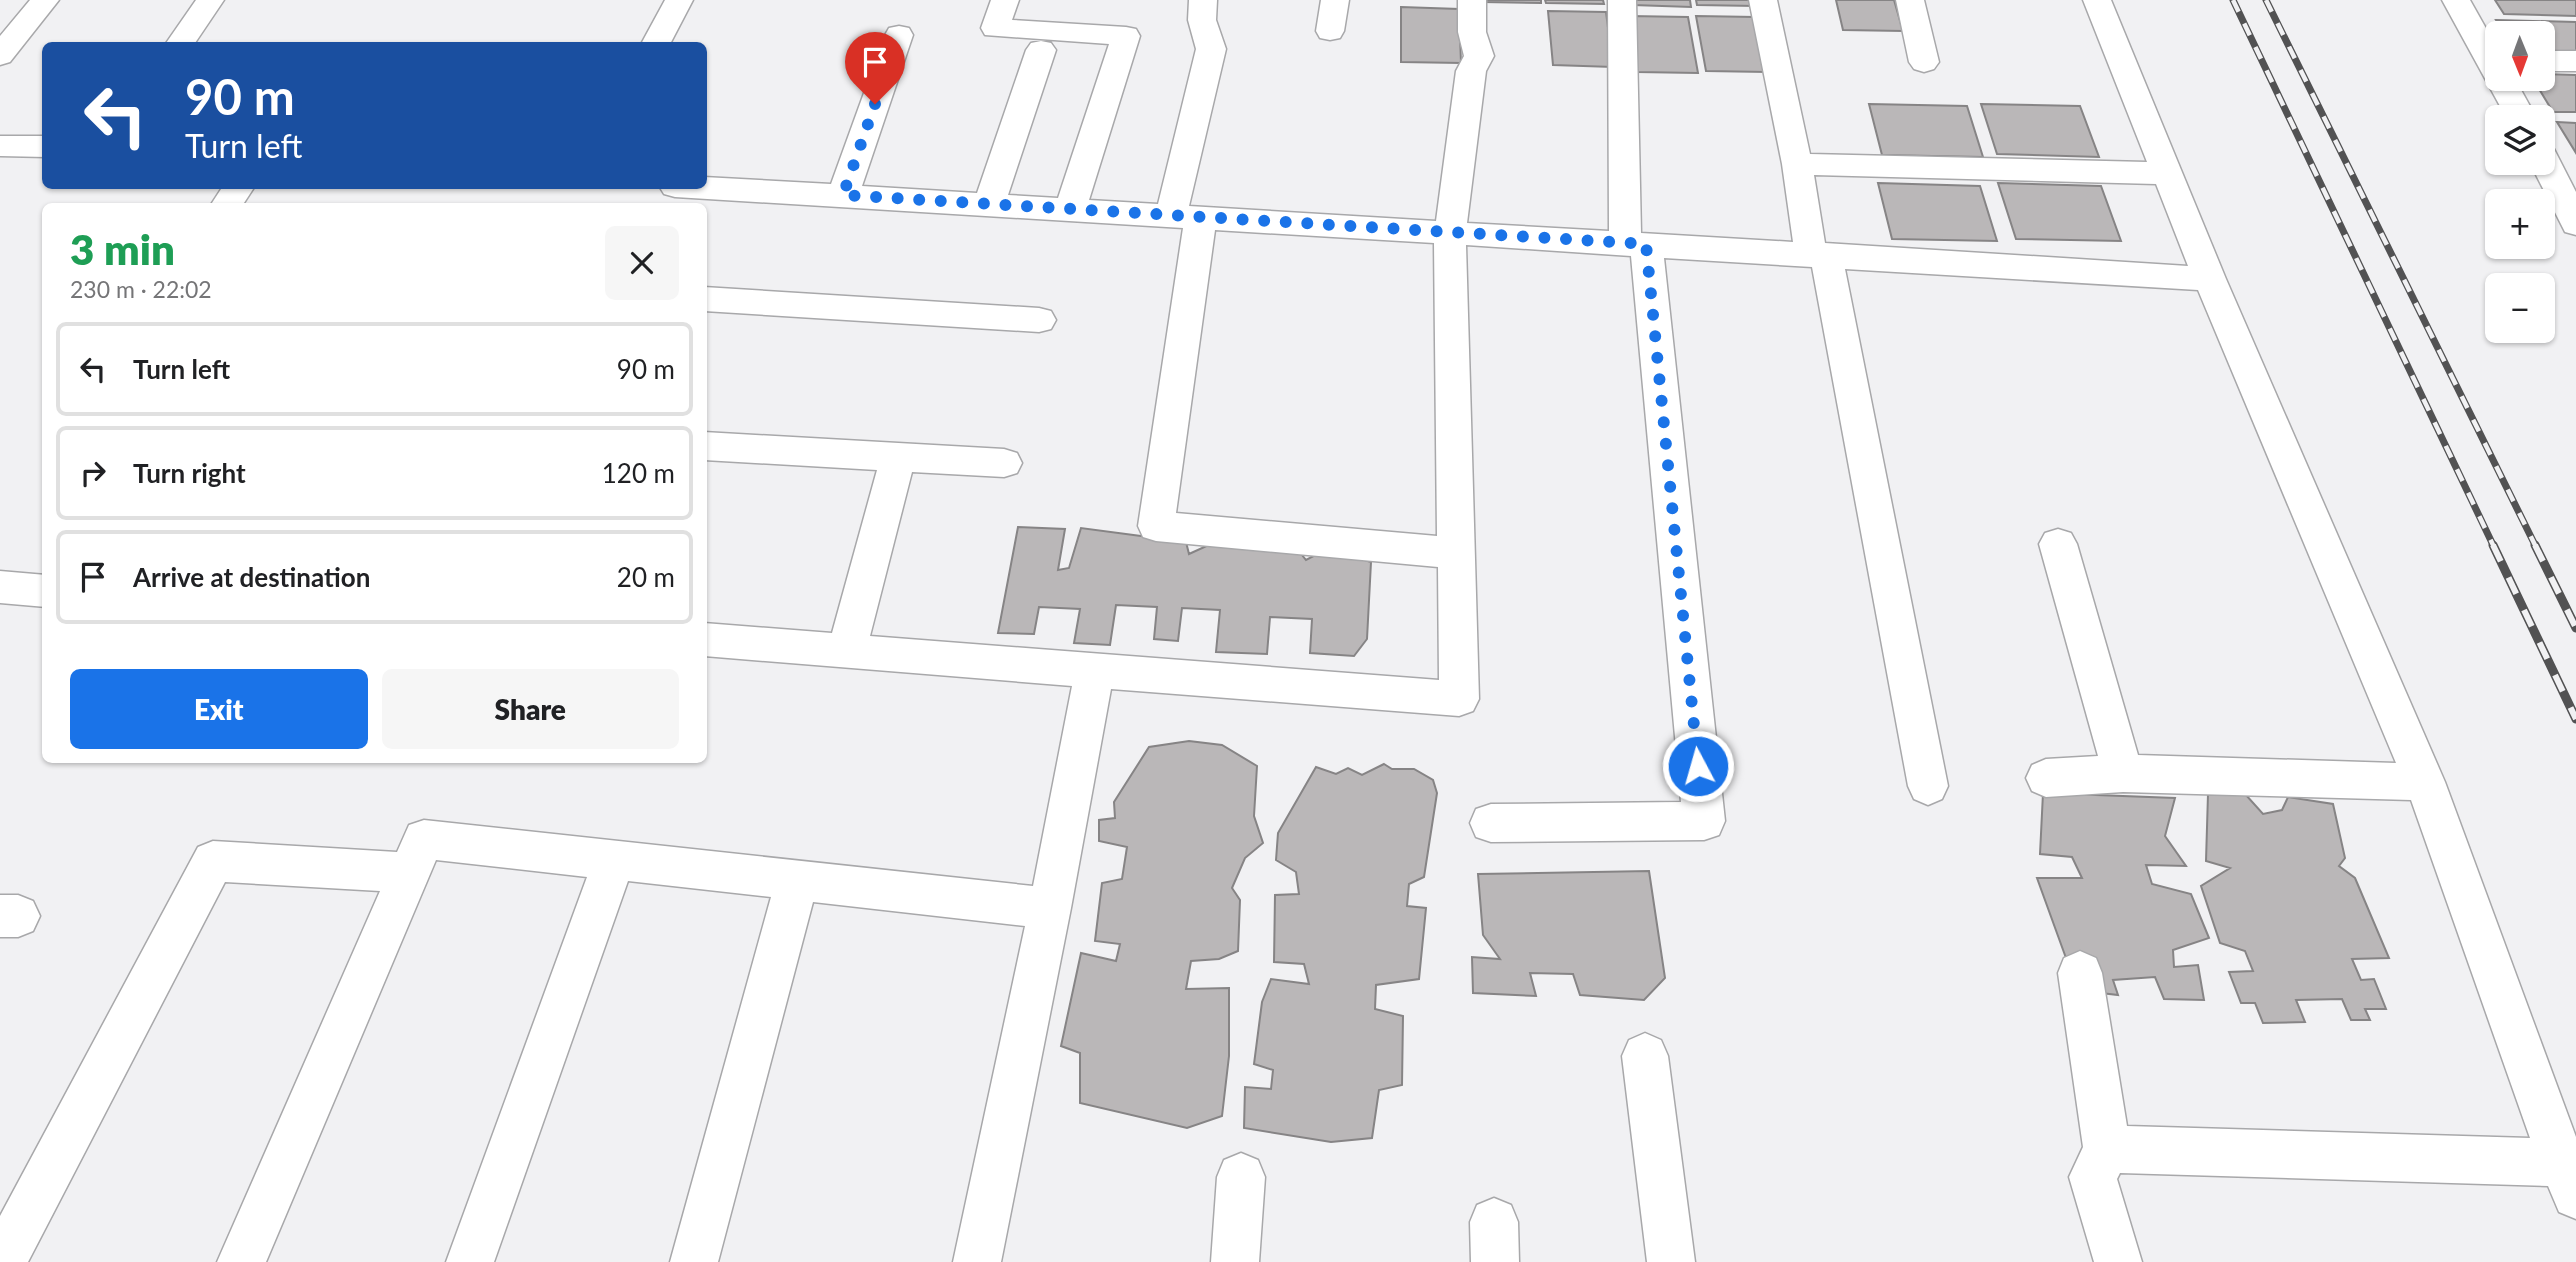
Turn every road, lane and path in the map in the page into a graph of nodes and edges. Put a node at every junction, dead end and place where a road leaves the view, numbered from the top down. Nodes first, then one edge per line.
1 (45, 0) edge
2 (210, 0) edge
3 (679, 0) edge
4 (1005, 0) edge
5 (1203, 0) edge
6 (1335, 0) edge
7 (1472, 0) edge
8 (1622, 0) edge
9 (1763, 0) edge
10 (1910, 0) edge
11 (2097, 0) edge
12 (2456, 0) edge
13 (1330, 31) dead end
14 (899, 35) dead end
15 (181, 42) edge
16 (656, 42) edge
17 (2485, 49) edge
18 (1041, 50) dead end
19 (0, 55) edge
20 (2555, 61) edge
21 (2576, 61) edge
22 (1924, 62) dead end
23 (0, 146) edge
24 (42, 147) edge
25 (1797, 164) junction
26 (2557, 168) edge
27 (2167, 173) junction
28 (682, 189) edge
29 (843, 195) junction
30 (709, 201) edge
31 (989, 204) junction
32 (1070, 209) junction
33 (1186, 216) junction
34 (2576, 224) edge
35 (1450, 232) junction
36 (1636, 244) junction
37 (1819, 255) junction
38 (2210, 279) junction
39 (707, 299) edge
40 (1039, 320) dead end
41 (707, 446) edge
42 (898, 457) junction
43 (1004, 463) dead end
44 (2058, 544) dead end
45 (1456, 553) junction
46 (0, 587) edge
47 (42, 591) edge
48 (707, 640) edge
49 (847, 651) junction
50 (1095, 669) junction
51 (2123, 773) junction
52 (2046, 778) dead end
53 (2425, 782) junction
54 (1928, 786) dead end
55 (1491, 822) dead end
56 (614, 860) junction
57 (410, 873) junction
58 (797, 880) junction
59 (1050, 908) junction
60 (2080, 974) dead end
61 (1645, 1056) dead end
62 (2108, 1149) junction
63 (1241, 1177) dead end
64 (2569, 1179) edge
65 (2, 1262) edge
66 (241, 1262) edge
67 (470, 1262) edge
68 (694, 1262) edge
69 (977, 1262) edge
70 (1235, 1262) edge
71 (1671, 1262) edge
72 (2118, 1262) edge

1 - 19 street
2 - 15 street
3 - 16 street
4 - 32 street
5 - 33 street
6 - 13 street
7 - 35 street
8 - 36 street
9 - 25 street
10 - 22 street
11 - 27 street
12 - 17 street
14 - 29 street
18 - 31 street
20 - 21 street
23 - 24 street
25 - 27 street
25 - 37 street
26 - 34 street
27 - 38 street
28 - 30 street
29 - 30 street
29 - 31 street
31 - 32 street
32 - 33 street
33 - 35 street
33 - 45 street
35 - 36 street
35 - 45 street
36 - 37 street
36 - 55 street
37 - 38 street
37 - 54 street
38 - 53 street
39 - 40 street
41 - 42 street
42 - 43 street
42 - 49 street
44 - 51 street
45 - 50 street
46 - 47 street
48 - 49 street
49 - 50 street
50 - 59 street
51 - 52 street
51 - 53 street
53 - 64 street
56 - 57 street
56 - 58 street
56 - 67 street
57 - 65 street
57 - 66 street
58 - 59 street
58 - 68 street
59 - 69 street
60 - 62 street
61 - 71 street
62 - 64 street
62 - 72 street
63 - 70 street

